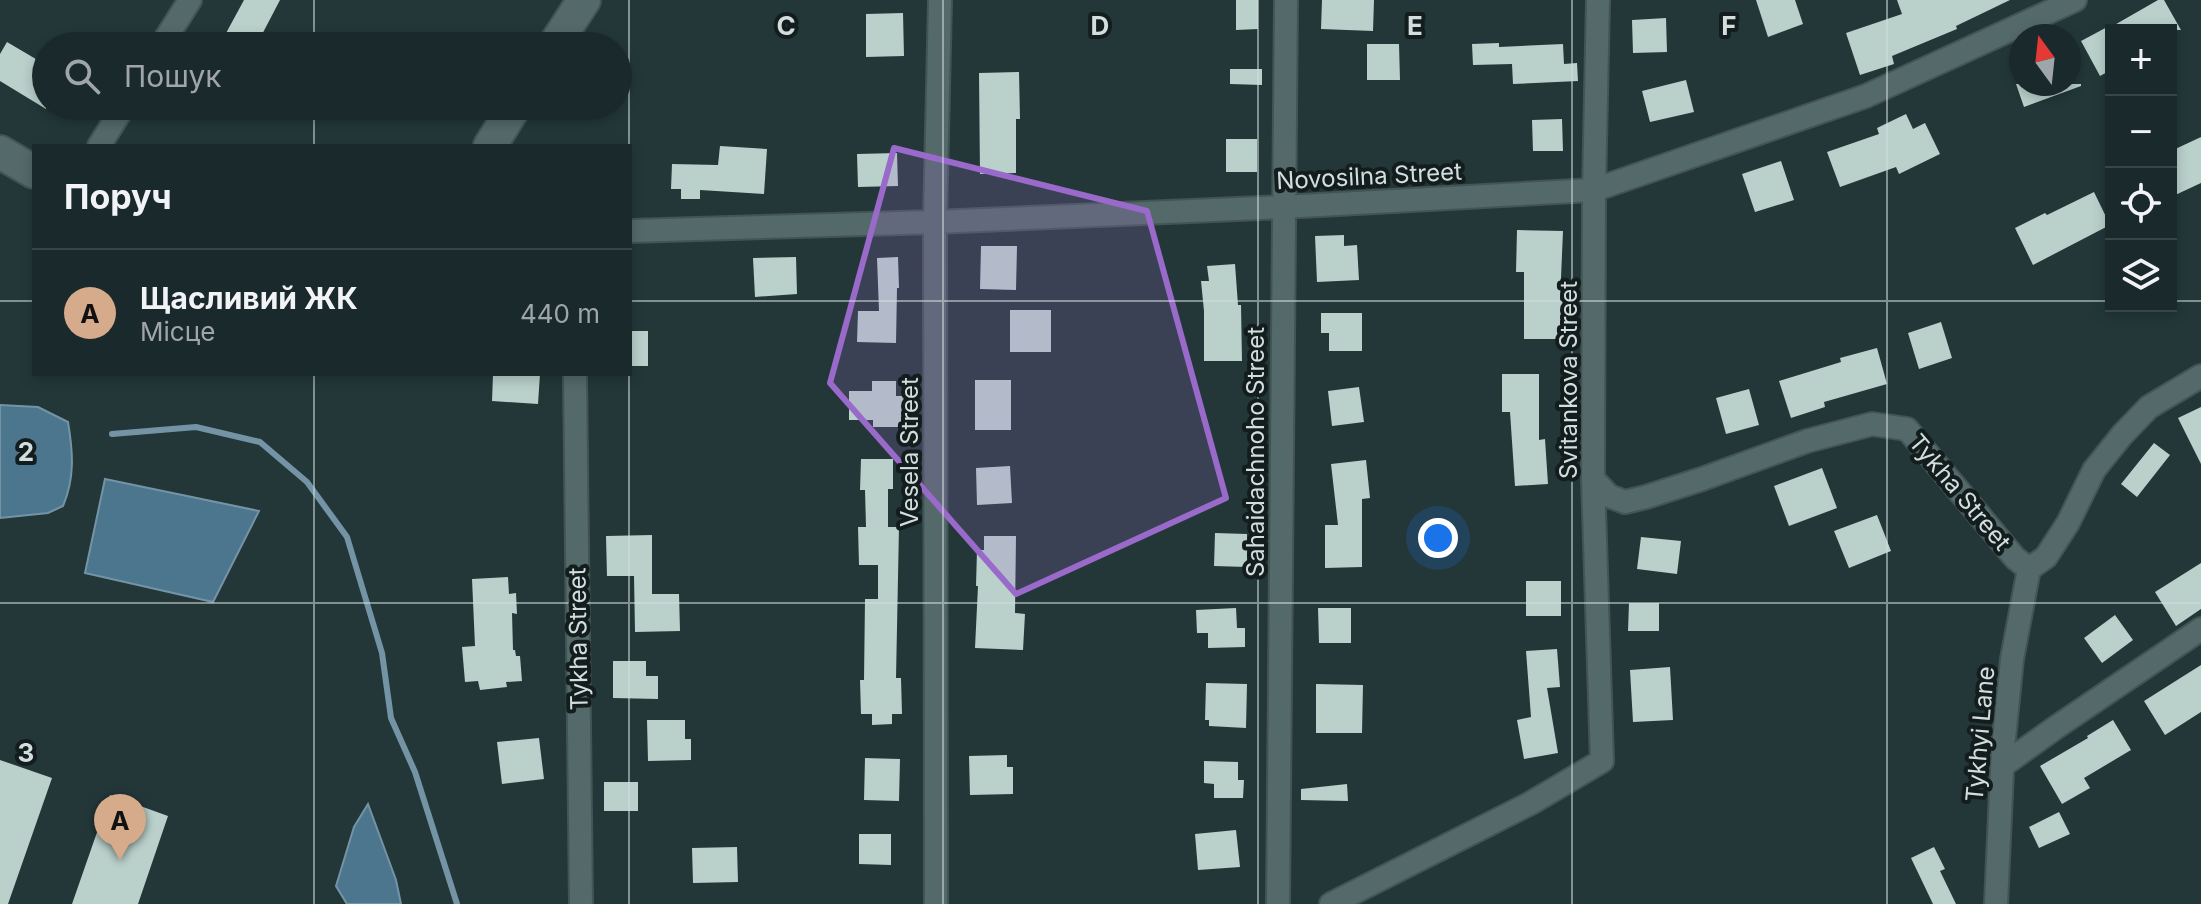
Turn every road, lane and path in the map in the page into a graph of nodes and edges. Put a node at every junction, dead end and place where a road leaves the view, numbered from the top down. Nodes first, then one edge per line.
1 (190, 0) edge
2 (584, 0) edge
3 (940, 0) edge
4 (1286, 0) edge
5 (1598, 0) edge
6 (2075, 0) edge
7 (170, 32) edge
8 (563, 32) edge
9 (115, 120) edge
10 (506, 120) edge
11 (100, 144) edge
12 (491, 144) edge
13 (0, 152) edge
14 (32, 171) edge
15 (1594, 190) junction
16 (1283, 207) junction
17 (935, 222) junction
18 (632, 231) edge
19 (575, 376) edge
20 (2201, 376) edge
21 (1593, 479) junction
22 (2029, 569) junction
23 (2201, 629) edge
24 (2002, 766) junction
25 (581, 904) edge
26 (936, 904) edge
27 (1278, 904) edge
28 (1331, 904) edge
29 (1996, 904) edge

1 - 7 street
2 - 8 street
3 - 17 street, Vesela Street
4 - 16 street, Sahaidachnoho Street
5 - 15 street, Svitankova Street
6 - 15 street, Novosilna Street
9 - 11 street
10 - 12 street
13 - 14 street
15 - 16 street, Novosilna Street
15 - 21 street, Svitankova Street
16 - 17 street, Novosilna Street
16 - 27 street, Sahaidachnoho Street
17 - 18 street, Novosilna Street
17 - 26 street, Vesela Street
19 - 25 street, Tykha Street
20 - 22 street, Tykha Street
21 - 22 street, Tykha Street
21 - 28 street, Svitankova Street
22 - 24 street, Tykhyi Lane
23 - 24 street
24 - 29 street, Tykhyi Lane

